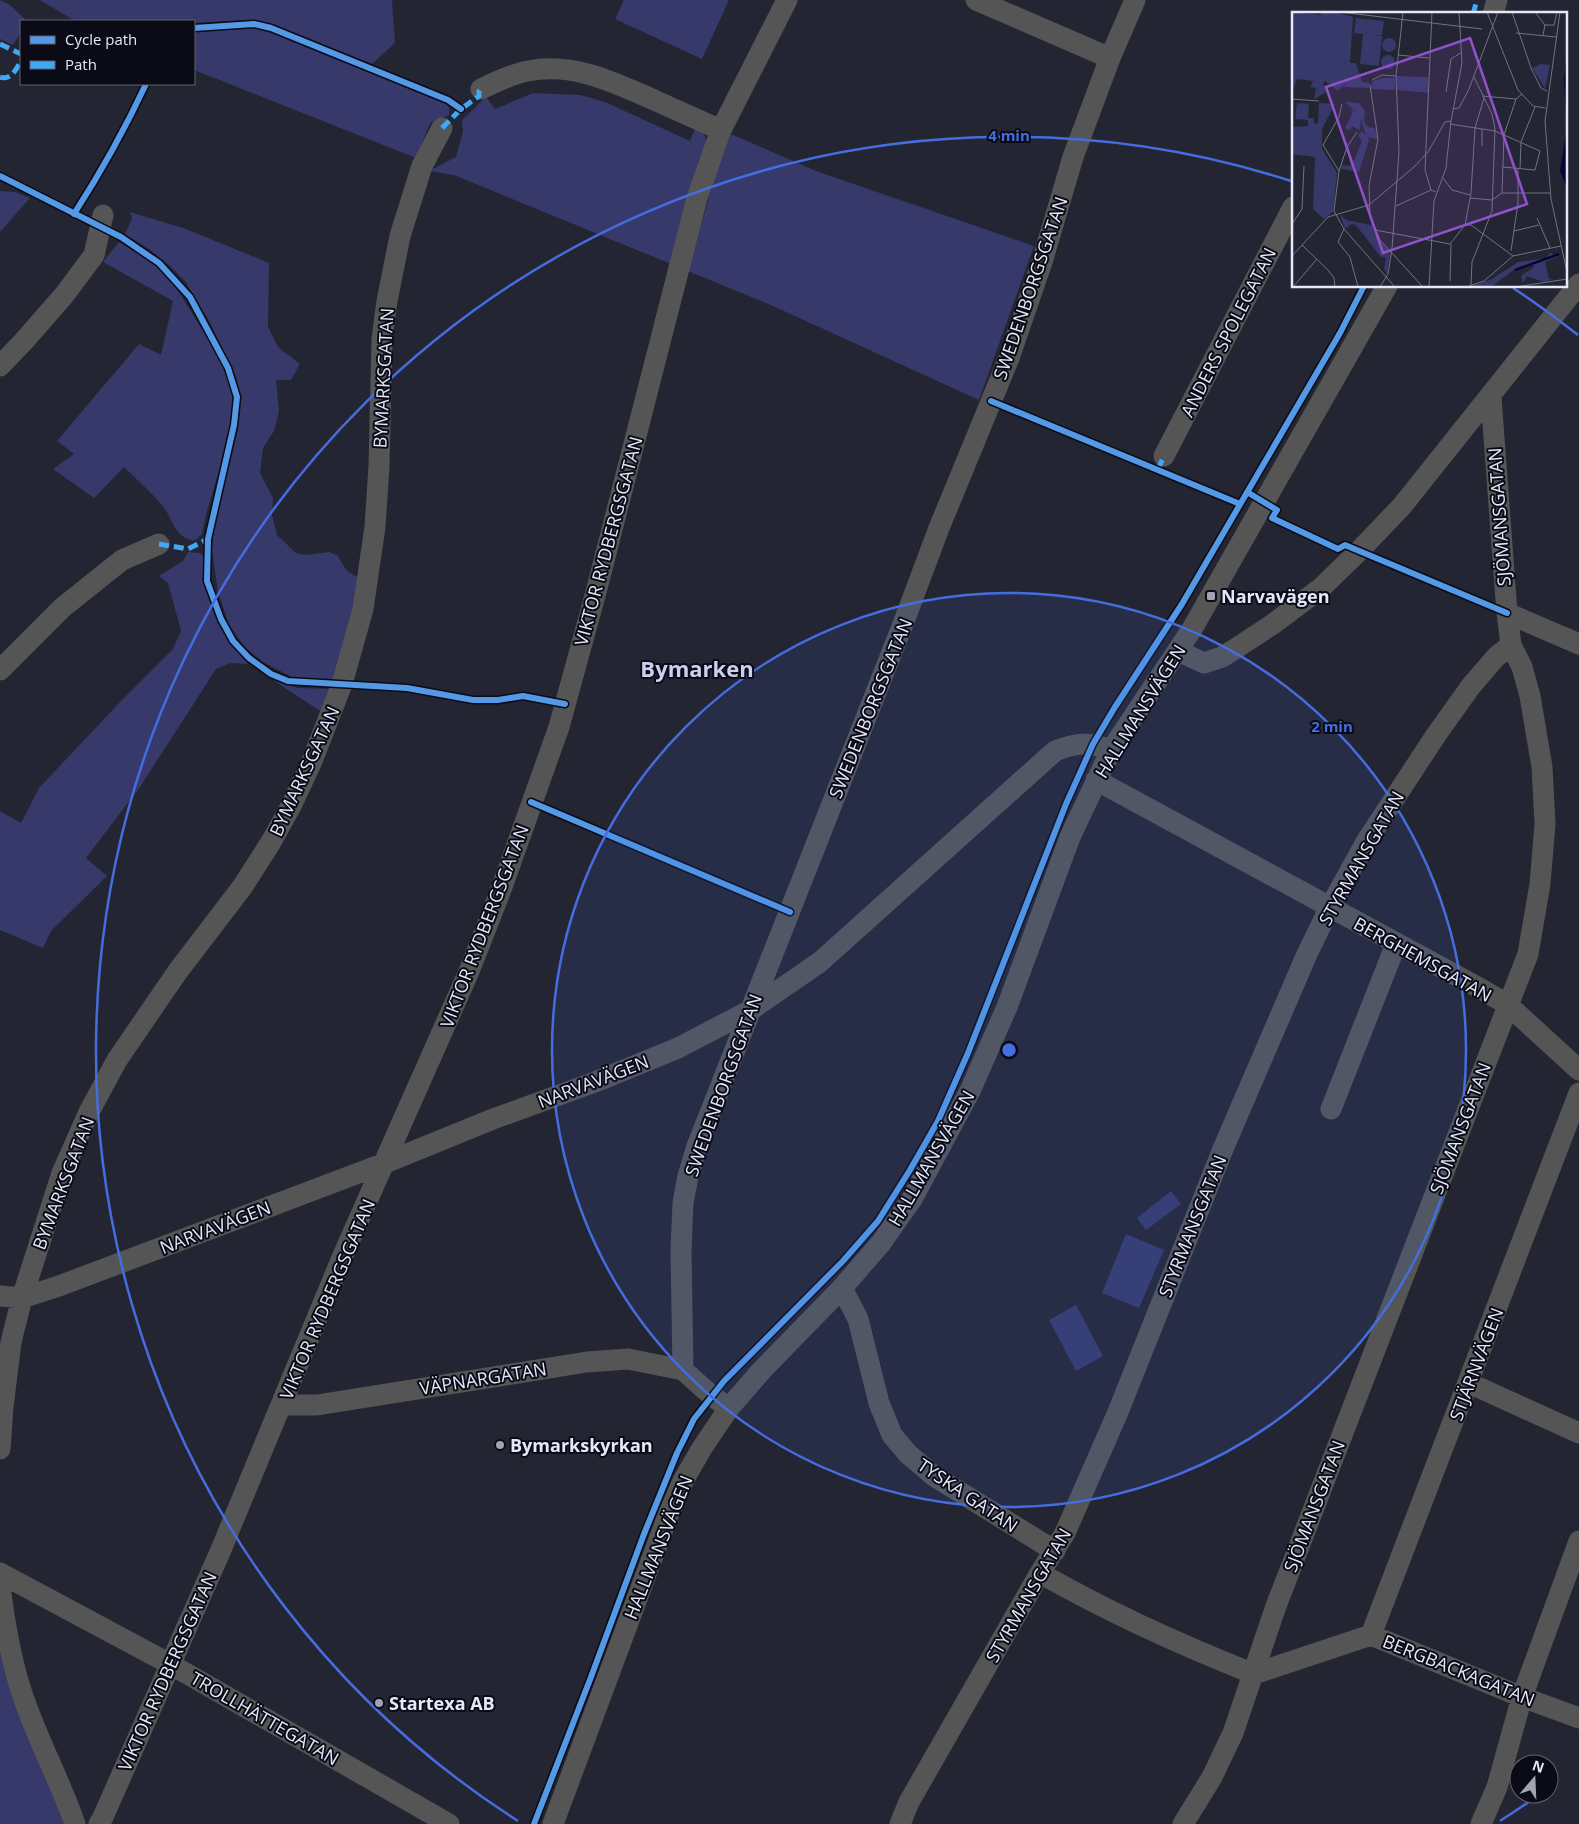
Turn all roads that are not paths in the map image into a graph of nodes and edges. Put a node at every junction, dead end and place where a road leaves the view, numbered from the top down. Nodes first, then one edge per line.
1 (787, 0) edge
2 (976, 0) edge
3 (1135, 0) edge
4 (1110, 58) junction
5 (481, 89) dead end
6 (442, 128) dead end
7 (721, 130) junction
8 (1292, 209) edge
9 (103, 215) dead end
10 (1579, 284) edge
11 (1385, 288) edge
12 (0, 366) edge
13 (1490, 397) junction
14 (1164, 456) dead end
15 (159, 544) dead end
16 (1507, 613) junction
17 (1579, 644) edge
18 (1511, 645) junction
19 (1178, 651) junction
20 (0, 670) edge
21 (1111, 750) junction
22 (1096, 780) junction
23 (1330, 907) junction
24 (1396, 944) junction
25 (1508, 1006) junction
26 (749, 1012) junction
27 (1579, 1070) edge
28 (1579, 1093) edge
29 (1330, 1109) dead end
30 (385, 1163) junction
31 (842, 1288) junction
32 (0, 1296) edge
33 (22, 1298) junction
34 (683, 1370) junction
35 (1469, 1383) junction
36 (282, 1405) junction
37 (729, 1408) junction
38 (1579, 1433) edge
39 (0, 1449) edge
40 (1579, 1541) edge
41 (1055, 1551) junction
42 (0, 1573) edge
43 (1040, 1573) junction
44 (0, 1586) edge
45 (1371, 1634) junction
46 (170, 1664) junction
47 (1254, 1674) junction
48 (1522, 1696) junction
49 (1579, 1718) edge
50 (75, 1824) edge
51 (99, 1824) edge
52 (449, 1824) edge
53 (553, 1824) edge
54 (900, 1824) edge
55 (1183, 1824) edge
56 (1481, 1824) edge

1 - 7 street, VIKTOR RYDBERGSGATAN
2 - 4 street
3 - 4 street, SWEDENBORGSGATAN
4 - 26 street, SWEDENBORGSGATAN
5 - 7 street
6 - 33 street, BYMARKSGATAN
7 - 30 street, VIKTOR RYDBERGSGATAN
8 - 14 street, ANDERS SPOLEGATAN
9 - 12 street
10 - 13 street
11 - 19 street, HALLMANSVÄGEN
13 - 16 street, SJÖMANSGATAN
13 - 19 street
15 - 20 street
16 - 17 street
16 - 18 street, SJÖMANSGATAN
18 - 23 street, STYRMANSGATAN
18 - 25 street, SJÖMANSGATAN
19 - 21 street, HALLMANSVÄGEN
21 - 22 street, HALLMANSVÄGEN
21 - 26 street, NARVAVÄGEN
22 - 23 street, BERGHEMSGATAN
22 - 31 street, HALLMANSVÄGEN
23 - 24 street, BERGHEMSGATAN
23 - 41 street, STYRMANSGATAN
24 - 25 street, BERGHEMSGATAN
24 - 29 street
25 - 27 street, BERGHEMSGATAN
25 - 47 street, SJÖMANSGATAN
26 - 30 street, NARVAVÄGEN
26 - 34 street, SWEDENBORGSGATAN
28 - 35 street, STJÄRNVÄGEN
30 - 33 street, NARVAVÄGEN
30 - 36 street, VIKTOR RYDBERGSGATAN
31 - 37 street, HALLMANSVÄGEN
31 - 41 street, TYSKA GATAN
32 - 33 street, NARVAVÄGEN
33 - 39 street, BYMARKSGATAN
34 - 36 street, VÄPNARGATAN
34 - 37 street
35 - 38 street
35 - 45 street, STJÄRNVÄGEN
36 - 46 street, VIKTOR RYDBERGSGATAN
37 - 53 street, HALLMANSVÄGEN
40 - 48 street
41 - 43 street, STYRMANSGATAN
42 - 46 street, TROLLHÄTTEGATAN
43 - 47 street
43 - 54 street, STYRMANSGATAN
44 - 50 street
45 - 47 street, BERGBACKAGATAN
45 - 48 street, BERGBACKAGATAN
46 - 51 street, VIKTOR RYDBERGSGATAN
46 - 52 street, TROLLHÄTTEGATAN
47 - 55 street, SJÖMANSGATAN
48 - 49 street, BERGBACKAGATAN
48 - 56 street

